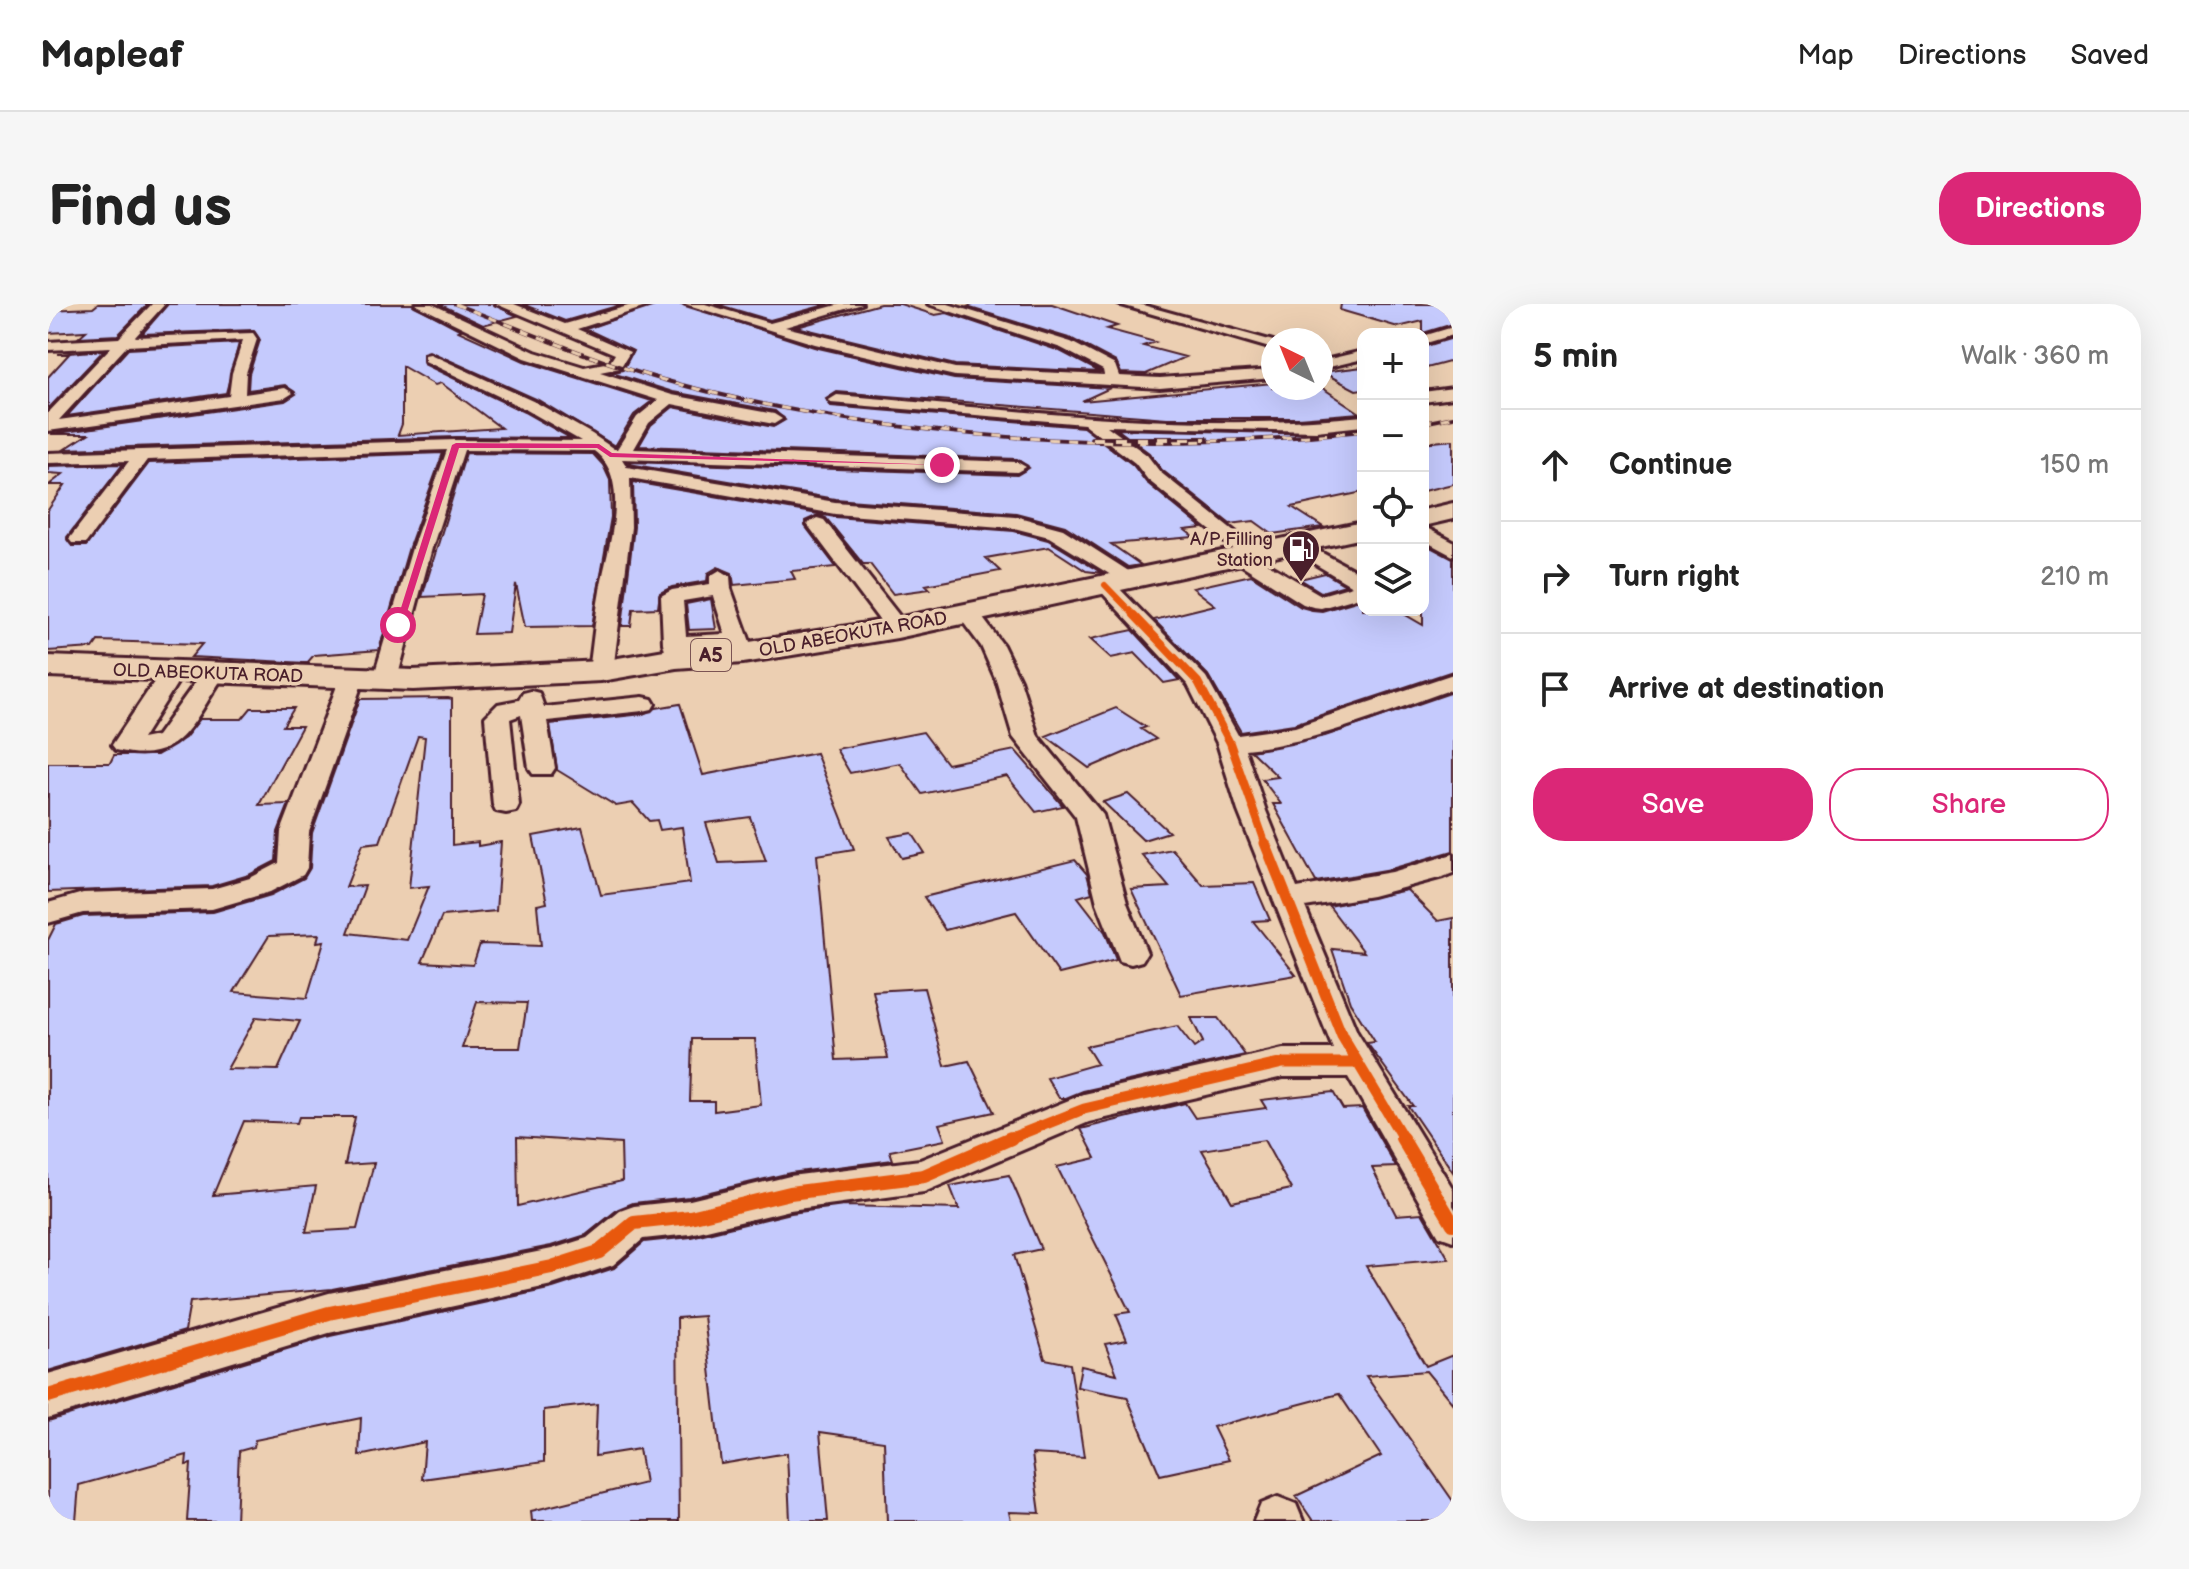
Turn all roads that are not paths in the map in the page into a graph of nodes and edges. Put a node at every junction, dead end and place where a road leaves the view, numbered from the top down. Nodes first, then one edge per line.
1 (159, 304) edge
2 (421, 304) edge
3 (502, 304) edge
4 (649, 304) edge
5 (691, 304) edge
6 (856, 304) edge
7 (934, 304) edge
8 (1124, 304) edge
9 (484, 307) edge
10 (447, 316) junction
11 (768, 327) junction
12 (566, 328) junction
13 (1453, 331) edge
14 (1429, 338) edge
15 (121, 341) junction
16 (1261, 342) edge
17 (48, 346) edge
18 (1357, 356) edge
19 (430, 358) dead end
20 (1333, 362) edge
21 (1333, 366) edge
22 (586, 371) junction
23 (1357, 372) edge
24 (1261, 375) edge
25 (1113, 381) junction
26 (285, 393) dead end
27 (1453, 393) edge
28 (1429, 396) edge
29 (237, 397) junction
30 (669, 399) junction
31 (837, 400) dead end
32 (774, 419) dead end
33 (1090, 421) junction
34 (1357, 422) edge
35 (48, 424) edge
36 (456, 445) junction
37 (141, 456) junction
38 (613, 457) junction
39 (48, 458) edge
40 (1017, 467) dead end
41 (1453, 511) edge
42 (1429, 517) edge
43 (817, 524) dead end
44 (1357, 531) edge
45 (1429, 536) edge
46 (79, 539) dead end
47 (1293, 545) junction
48 (1453, 550) edge
49 (1246, 555) junction
50 (1118, 582) junction
51 (1357, 582) edge
52 (1357, 588) edge
53 (968, 614) junction
54 (897, 628) junction
55 (741, 647) junction
56 (675, 650) junction
57 (48, 666) edge
58 (601, 671) junction
59 (172, 672) junction
60 (213, 674) junction
61 (352, 678) junction
62 (385, 679) junction
63 (1453, 681) edge
64 (531, 699) junction
65 (193, 700) junction
66 (155, 701) junction
67 (643, 704) dead end
68 (1230, 743) junction
69 (501, 759) junction
70 (506, 805) dead end
71 (1453, 863) edge
72 (1288, 899) junction
73 (48, 913) edge
74 (1131, 953) dead end
75 (1356, 1063) junction
76 (1453, 1224) edge
77 (48, 1396) edge

1 - 15 street
2 - 10 street
3 - 12 street
4 - 12 street
5 - 11 street
6 - 11 street
7 - 25 street
8 - 16 street
9 - 10 street
10 - 22 street
11 - 25 street
12 - 22 street
13 - 14 street
15 - 17 street
15 - 29 street
15 - 35 street
18 - 20 street
19 - 38 street
21 - 23 street
22 - 30 street
24 - 25 street
26 - 29 street
27 - 28 street
29 - 35 street
30 - 32 street
30 - 38 street
31 - 33 street
33 - 34 street
33 - 49 street
36 - 37 street
36 - 38 street
36 - 62 street
37 - 39 street
37 - 46 street
38 - 40 street
38 - 50 street
38 - 58 street
41 - 42 highway
43 - 54 street
44 - 47 highway, OLD ABEOKUTA ROAD / A5
45 - 48 street
47 - 49 highway, OLD ABEOKUTA ROAD / A5
47 - 51 street
49 - 50 highway, OLD ABEOKUTA ROAD / A5
49 - 52 street
50 - 53 highway, OLD ABEOKUTA ROAD / A5
50 - 68 street
53 - 54 highway, OLD ABEOKUTA ROAD / A5
53 - 74 street
54 - 55 highway, OLD ABEOKUTA ROAD / A5
55 - 56 highway, OLD ABEOKUTA ROAD / A5
55 - 56 street
56 - 58 highway, OLD ABEOKUTA ROAD / A5
57 - 59 highway, OLD ABEOKUTA ROAD / A5
58 - 64 highway, OLD ABEOKUTA ROAD / A5
59 - 60 highway, OLD ABEOKUTA ROAD / A5
59 - 66 street
60 - 61 highway, OLD ABEOKUTA ROAD / A5
60 - 65 street
61 - 62 highway, OLD ABEOKUTA ROAD / A5
61 - 73 street
62 - 64 highway, OLD ABEOKUTA ROAD / A5
63 - 68 street
64 - 67 street
64 - 69 street
64 - 69 street
65 - 66 street
65 - 66 street
68 - 72 street
69 - 70 street
71 - 72 street
72 - 75 street
75 - 76 street
75 - 77 street

